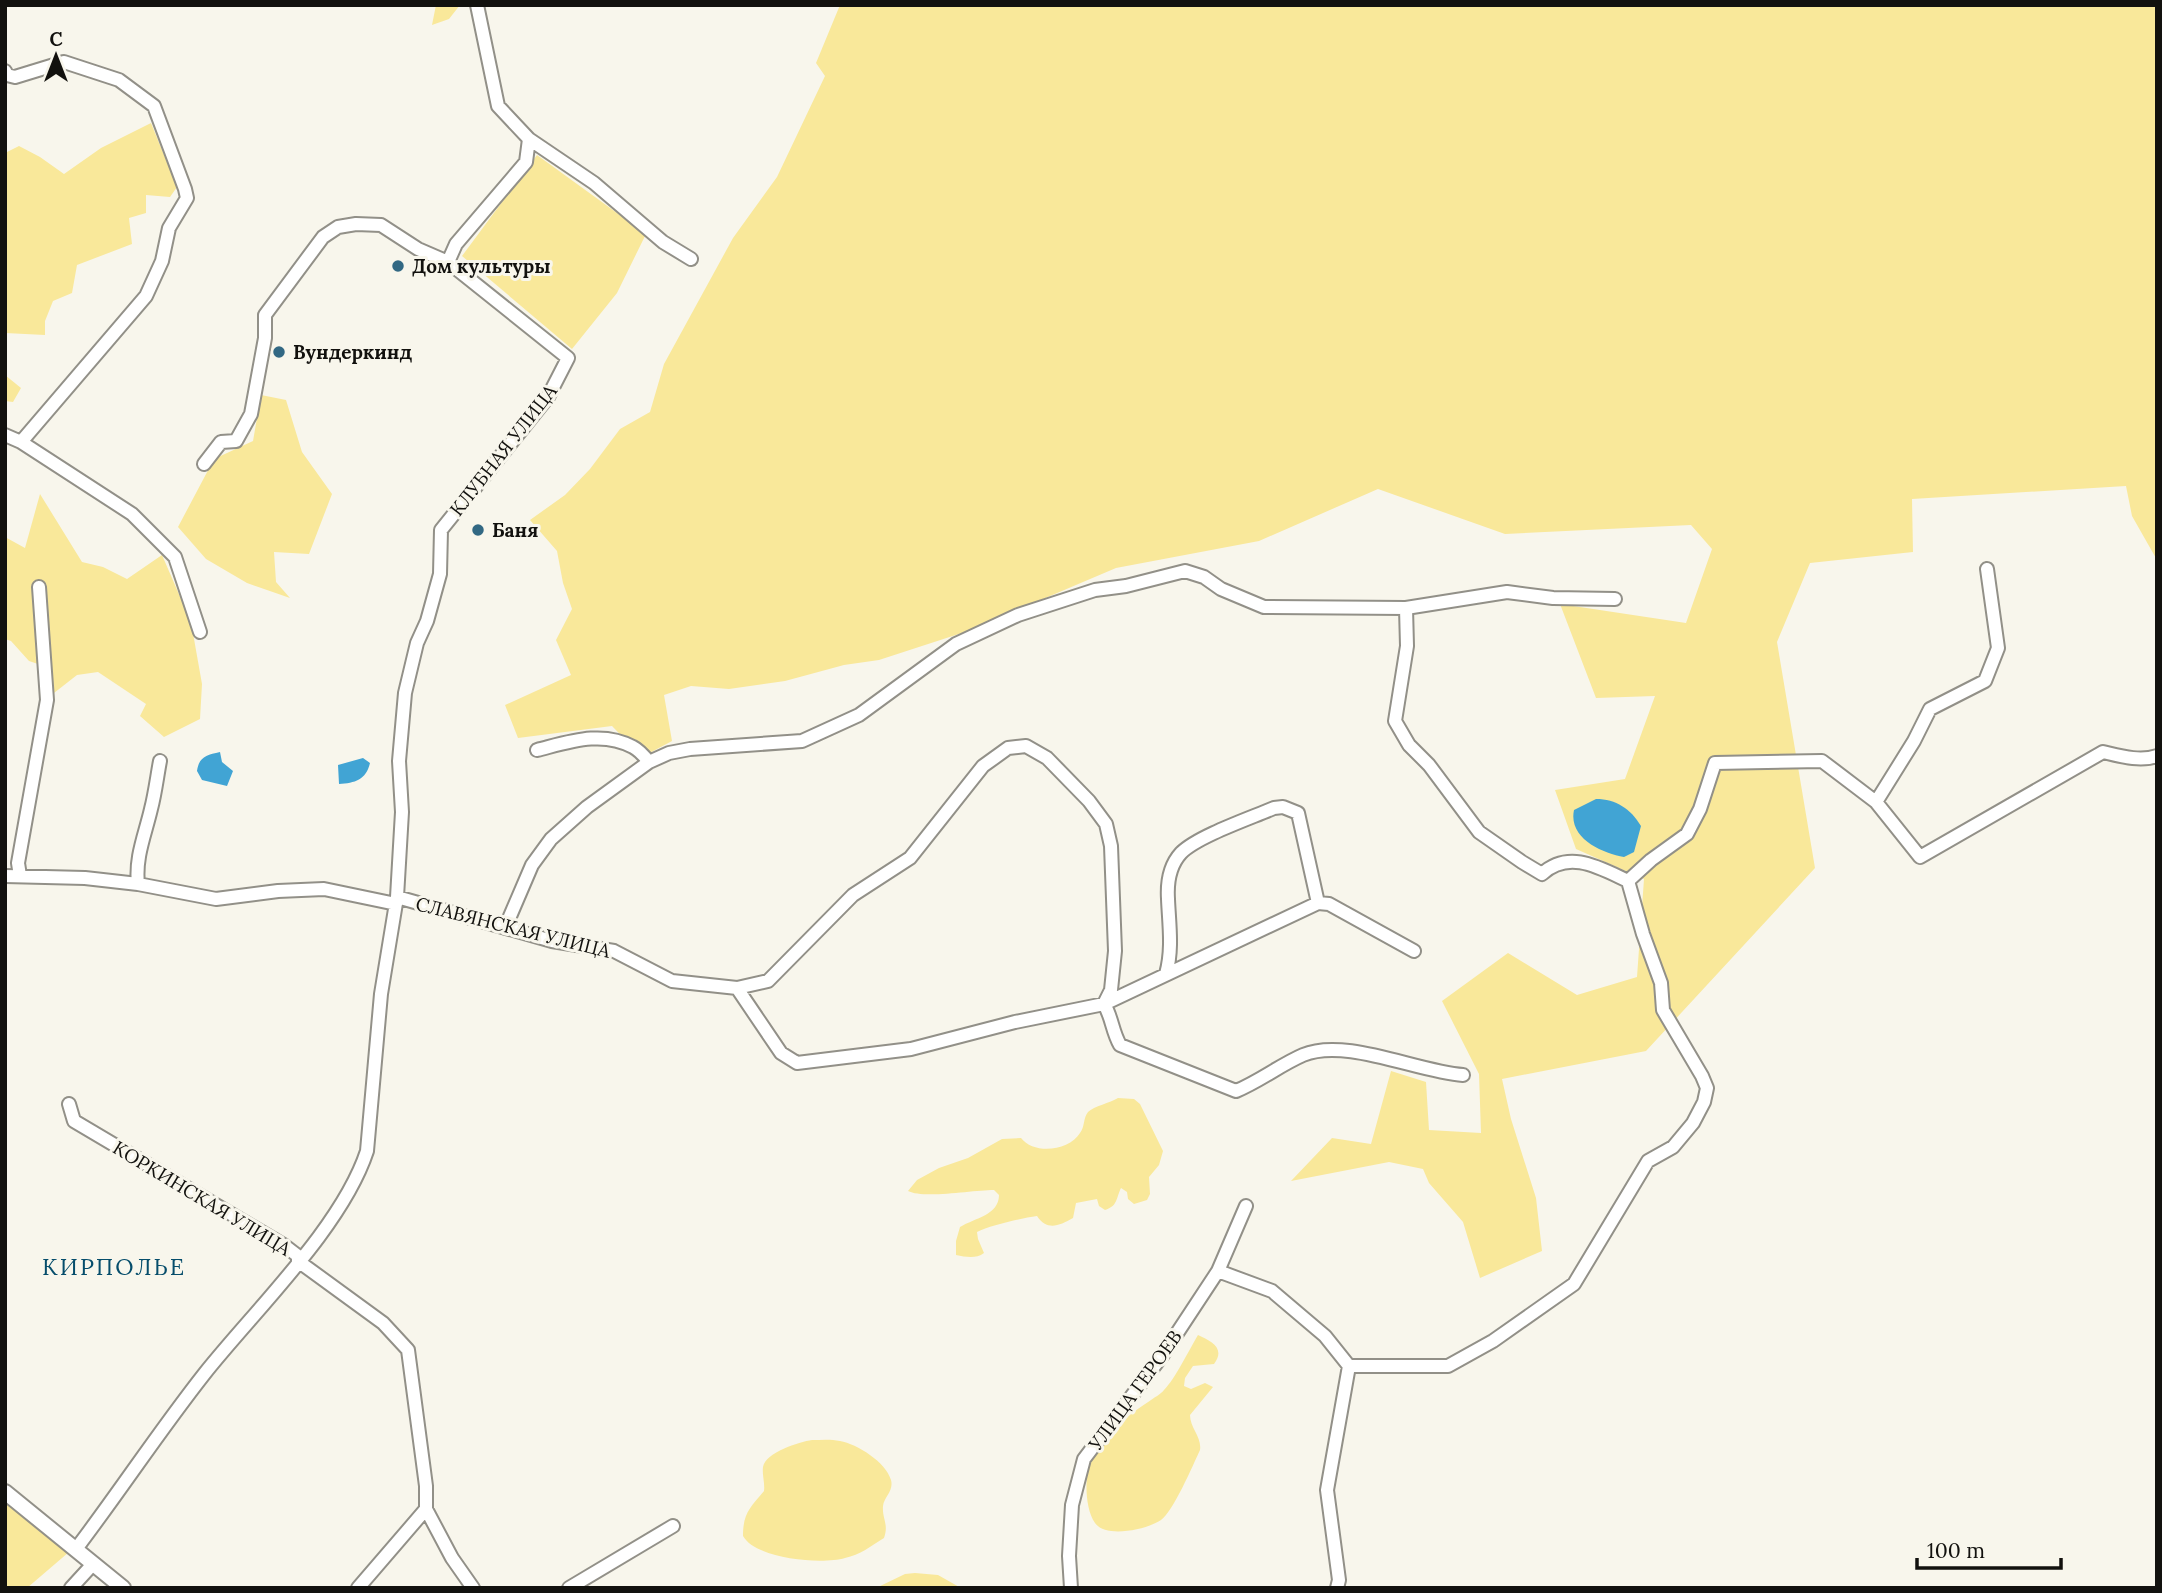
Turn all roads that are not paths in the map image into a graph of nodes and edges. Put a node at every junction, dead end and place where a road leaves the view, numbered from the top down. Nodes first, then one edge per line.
1 (477, 5) edge
2 (6, 74) edge
3 (529, 139) junction
4 (691, 258) dead end
5 (448, 262) junction
6 (5, 435) edge
7 (21, 442) junction
8 (204, 464) dead end
9 (1987, 569) dead end
10 (39, 587) dead end
11 (1615, 599) dead end
12 (1406, 608) junction
13 (200, 632) dead end
14 (537, 750) dead end
15 (2157, 756) edge
16 (160, 761) dead end
17 (649, 762) junction
18 (1876, 802) junction
19 (5, 876) edge
20 (20, 876) junction
21 (1628, 881) junction
22 (138, 884) junction
23 (396, 901) junction
24 (1318, 904) junction
25 (505, 928) junction
26 (1413, 951) dead end
27 (1166, 974) junction
28 (737, 988) junction
29 (1104, 1004) junction
30 (1463, 1075) dead end
31 (69, 1104) dead end
32 (1246, 1206) dead end
33 (298, 1261) junction
34 (1218, 1271) junction
35 (1349, 1366) junction
36 (5, 1492) edge
37 (426, 1510) junction
38 (673, 1526) dead end
39 (76, 1549) junction
40 (93, 1564) junction
41 (71, 1588) edge
42 (123, 1588) edge
43 (358, 1588) edge
44 (473, 1588) edge
45 (569, 1588) edge
46 (1071, 1588) edge
47 (1337, 1588) edge

1 - 3 street
2 - 7 street
3 - 4 street
3 - 5 street
5 - 8 street
5 - 23 street, КЛУБНАЯ УЛИЦА
6 - 7 street
7 - 13 street
9 - 18 street
10 - 20 street
11 - 12 street
12 - 17 street
12 - 21 street
14 - 17 street
15 - 18 street
16 - 22 street
17 - 25 street
18 - 21 street
19 - 20 street, СЛАВЯНСКАЯ УЛИЦА
20 - 22 street, СЛАВЯНСКАЯ УЛИЦА
21 - 35 street
22 - 23 street, СЛАВЯНСКАЯ УЛИЦА
23 - 25 street, СЛАВЯНСКАЯ УЛИЦА
23 - 33 street
24 - 26 street
24 - 27 street
24 - 27 street
25 - 28 street, СЛАВЯНСКАЯ УЛИЦА
27 - 29 street
28 - 29 street
28 - 29 street, СЛАВЯНСКАЯ УЛИЦА
29 - 30 street
31 - 33 street, КОРКИНСКАЯ УЛИЦА
32 - 34 street, УЛИЦА ГЕРОЕВ
33 - 37 street, КОРКИНСКАЯ УЛИЦА
33 - 39 street
34 - 35 street
34 - 46 street, УЛИЦА ГЕРОЕВ
35 - 47 street
36 - 39 street
37 - 43 street
37 - 44 street
38 - 45 street
39 - 40 street
40 - 41 street
40 - 42 street

